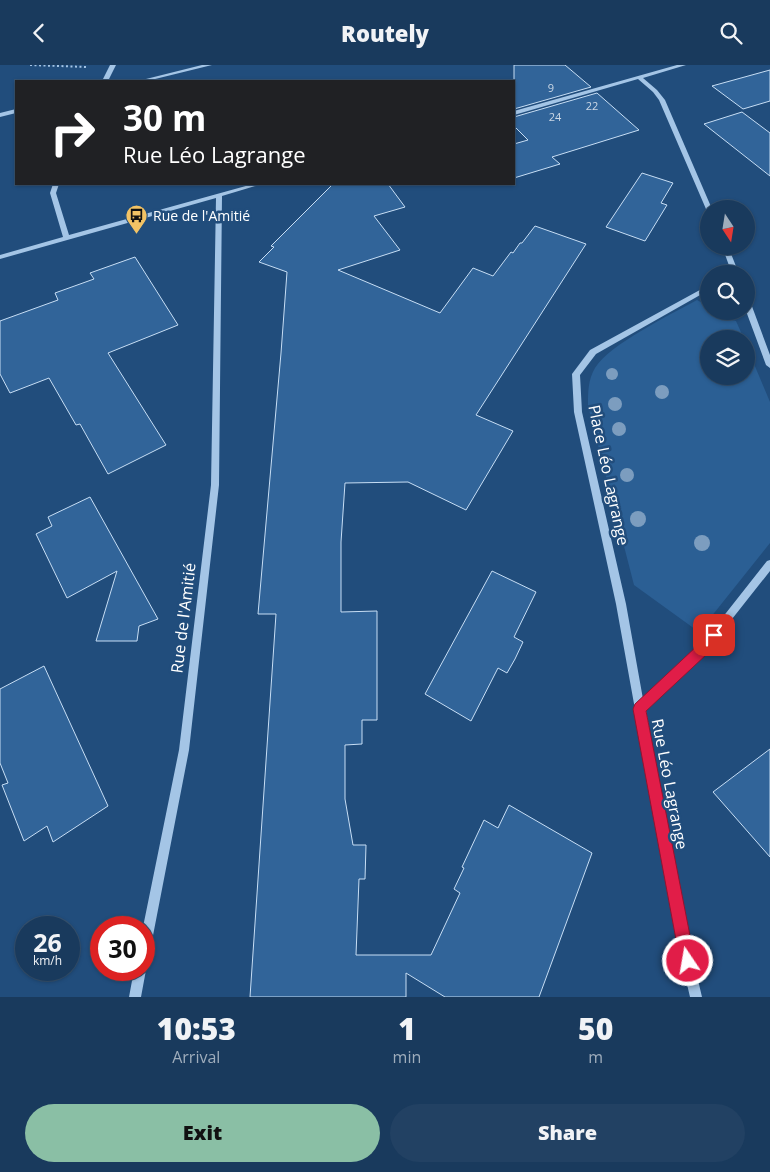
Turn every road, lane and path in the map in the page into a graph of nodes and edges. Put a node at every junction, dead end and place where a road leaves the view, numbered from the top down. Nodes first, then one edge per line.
1 (30, 65) edge
2 (209, 65) edge
3 (683, 65) edge
4 (112, 66) edge
5 (640, 78) junction
6 (105, 80) edge
7 (145, 80) edge
8 (15, 111) edge
9 (515, 113) edge
10 (0, 115) edge
11 (56, 185) edge
12 (255, 185) edge
13 (219, 195) junction
14 (705, 200) edge
15 (67, 238) junction
16 (0, 257) edge
17 (700, 292) edge
18 (753, 320) edge
19 (770, 365) edge
20 (770, 564) edge
21 (640, 709) junction
22 (151, 916) edge
23 (138, 981) edge
24 (135, 997) edge
25 (696, 997) edge

1 - 4 path
2 - 7 street
3 - 5 street
4 - 6 street
5 - 9 street
5 - 14 street
8 - 10 street
11 - 15 street
12 - 13 street
13 - 15 street
13 - 22 street, Rue de l'Amitié
15 - 16 street
17 - 21 street, Place Léo Lagrange
18 - 19 street
20 - 21 street, Rue Léo Lagrange
21 - 25 street, Rue Léo Lagrange
23 - 24 street

